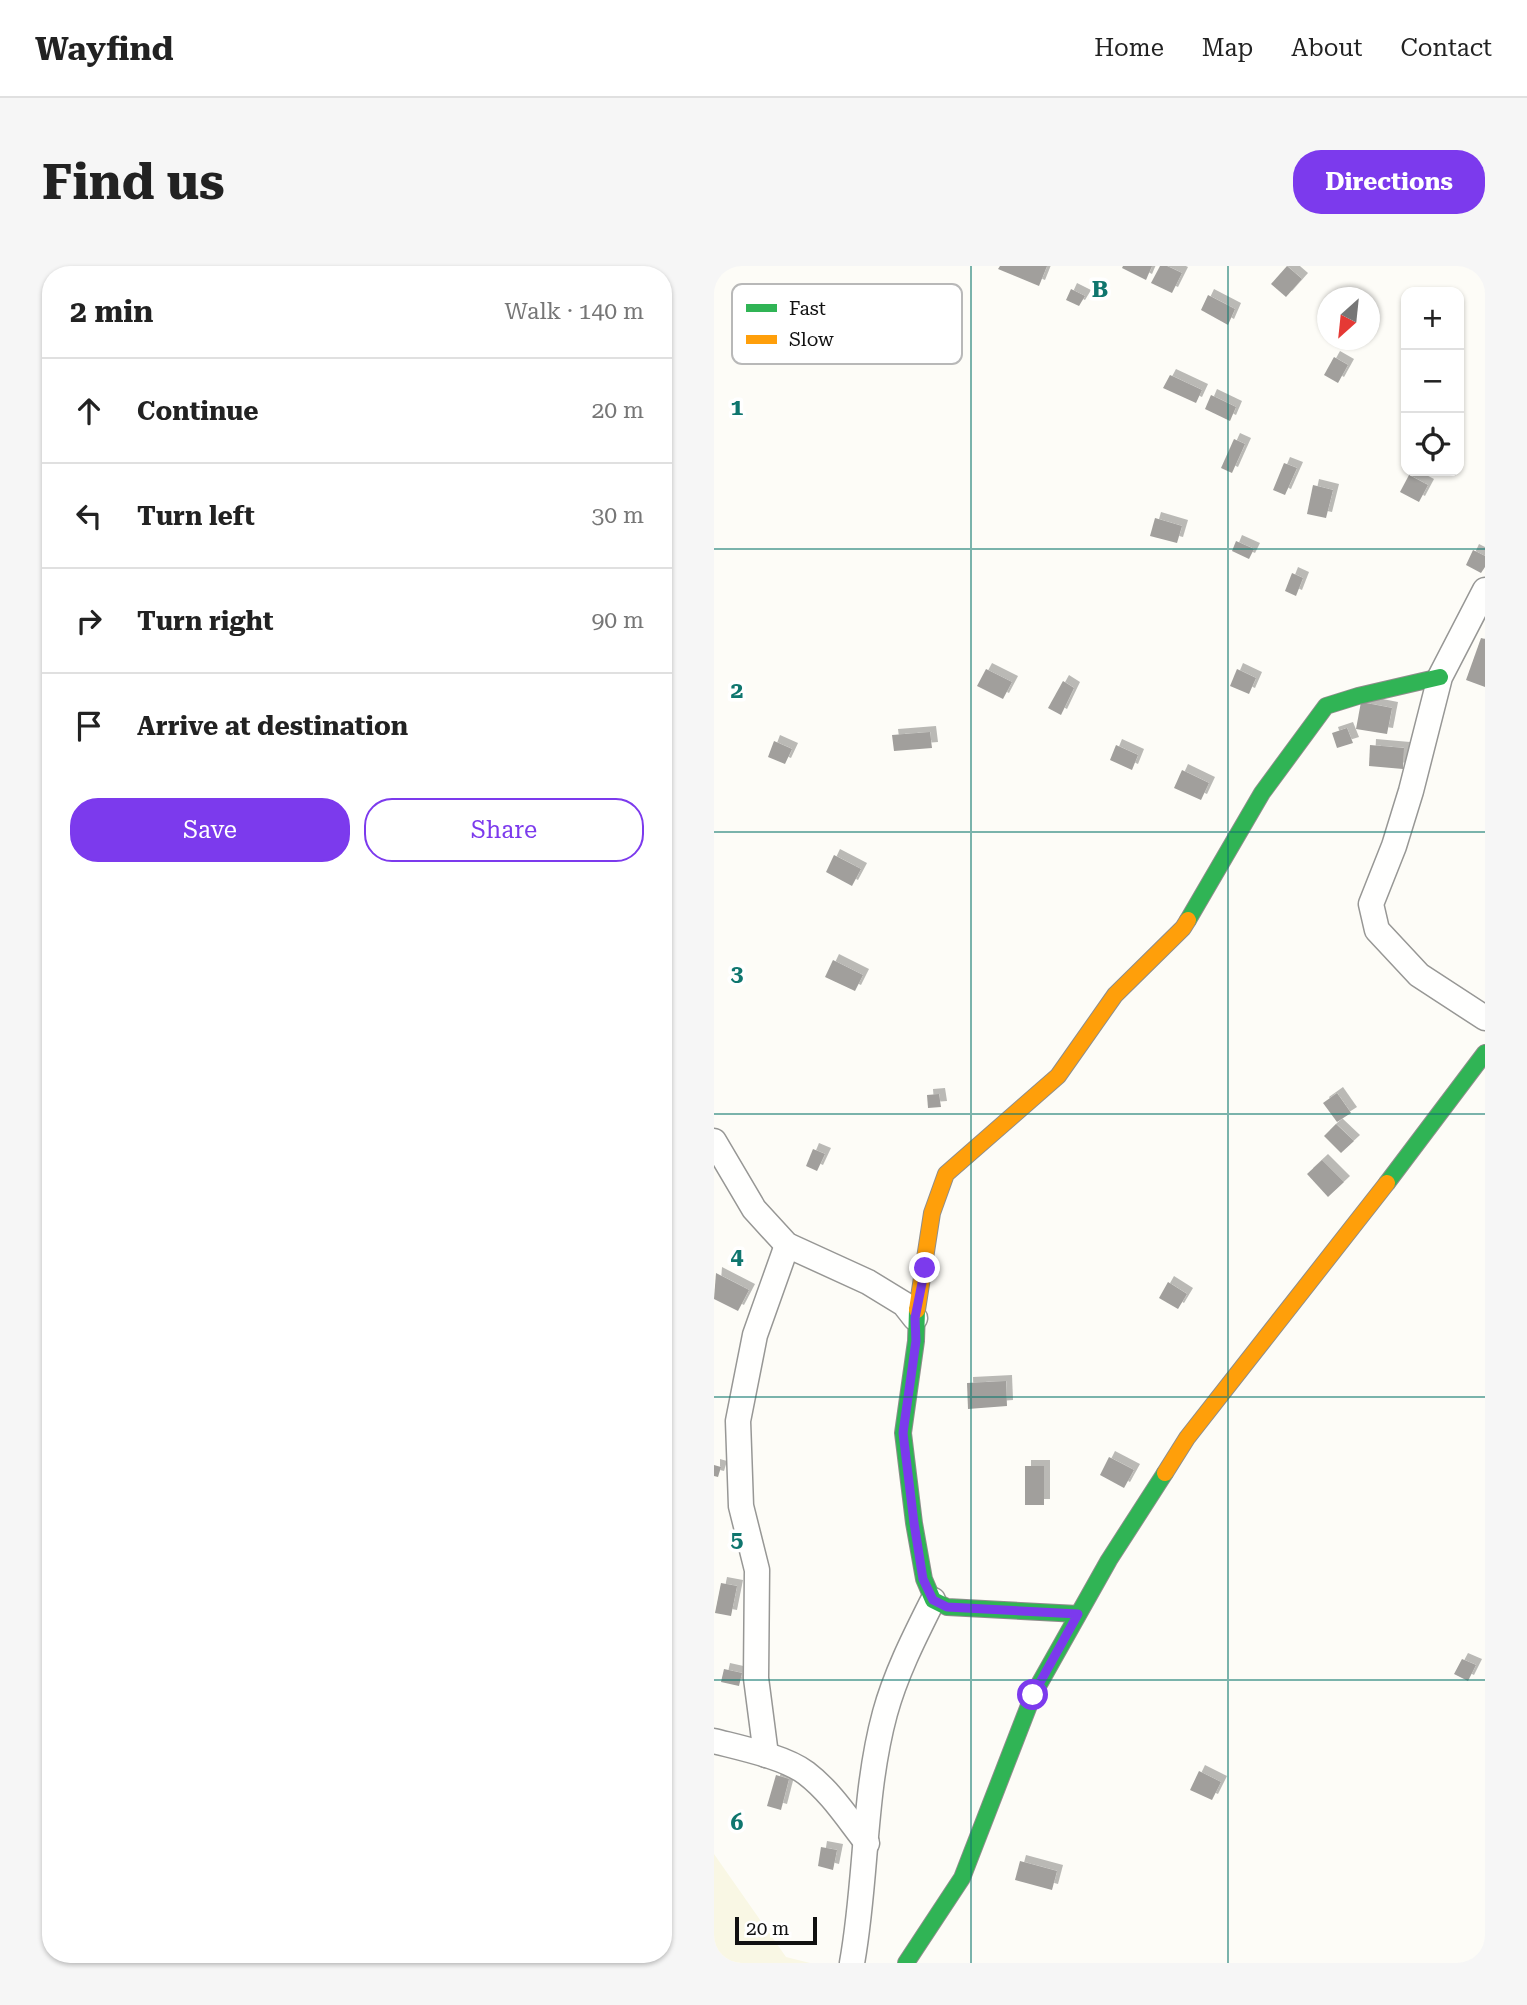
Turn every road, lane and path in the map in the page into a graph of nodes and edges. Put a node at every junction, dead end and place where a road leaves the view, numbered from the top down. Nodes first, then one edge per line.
1 (1485, 590) edge
2 (1440, 677) junction
3 (1485, 1018) edge
4 (1485, 1053) edge
5 (714, 1141) edge
6 (787, 1245) junction
7 (915, 1318) junction
8 (933, 1600) junction
9 (1078, 1614) junction
10 (714, 1741) edge
11 (766, 1755) junction
12 (867, 1843) junction
13 (852, 1963) edge
14 (906, 1963) edge

1 - 2 street
2 - 3 street
2 - 7 street
4 - 9 street
5 - 6 street
6 - 7 street
6 - 11 street
7 - 8 street
8 - 9 street
8 - 12 street
9 - 14 street
10 - 11 street
11 - 12 street
12 - 13 street

